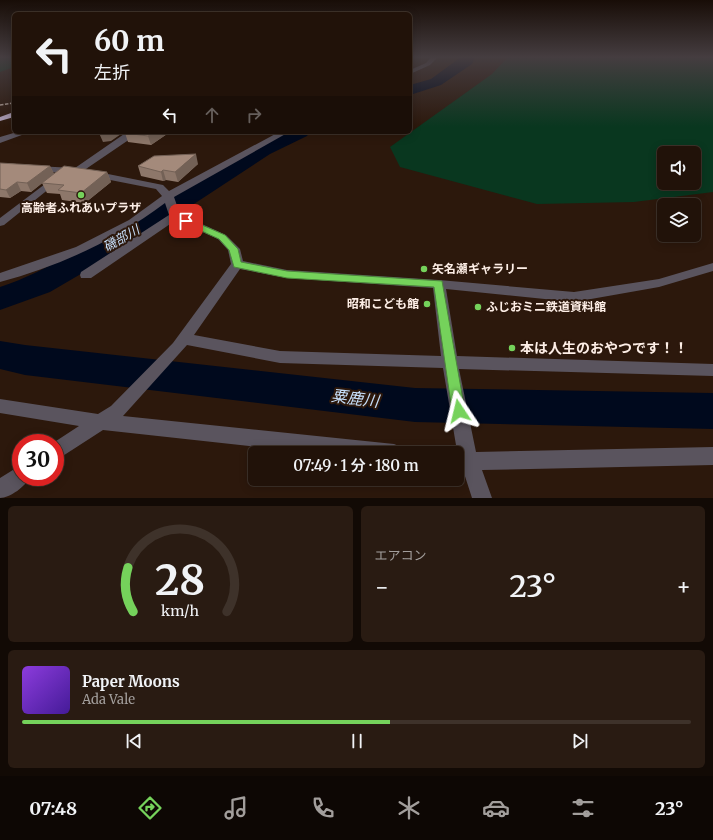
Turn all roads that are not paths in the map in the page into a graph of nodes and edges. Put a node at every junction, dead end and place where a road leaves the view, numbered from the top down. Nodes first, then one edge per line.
1 (12, 116) edge
2 (0, 119) edge
3 (20, 134) edge
4 (129, 134) edge
5 (281, 134) edge
6 (0, 140) edge
7 (22, 168) edge
8 (72, 171) junction
9 (168, 196) junction
10 (175, 216) junction
11 (0, 223) edge
12 (237, 264) junction
13 (713, 267) edge
14 (86, 276) dead end
15 (0, 278) edge
16 (438, 284) junction
17 (181, 343) junction
18 (450, 365) junction
19 (713, 370) edge
20 (0, 406) edge
21 (100, 422) junction
22 (64, 446) edge
23 (328, 446) edge
24 (462, 446) edge
25 (713, 456) edge
26 (464, 458) edge
27 (12, 481) edge
28 (0, 490) edge
29 (482, 498) edge

1 - 2 highway
3 - 6 street
4 - 8 street
5 - 9 street
7 - 8 street
8 - 9 street
8 - 11 street
9 - 10 street
9 - 15 street
10 - 12 street
10 - 14 street
12 - 16 street
12 - 17 street
13 - 16 street
16 - 18 street
17 - 18 street
17 - 21 street
18 - 19 street
18 - 24 street
20 - 21 street
21 - 22 street
21 - 23 street
25 - 26 street
26 - 29 street
27 - 28 street

